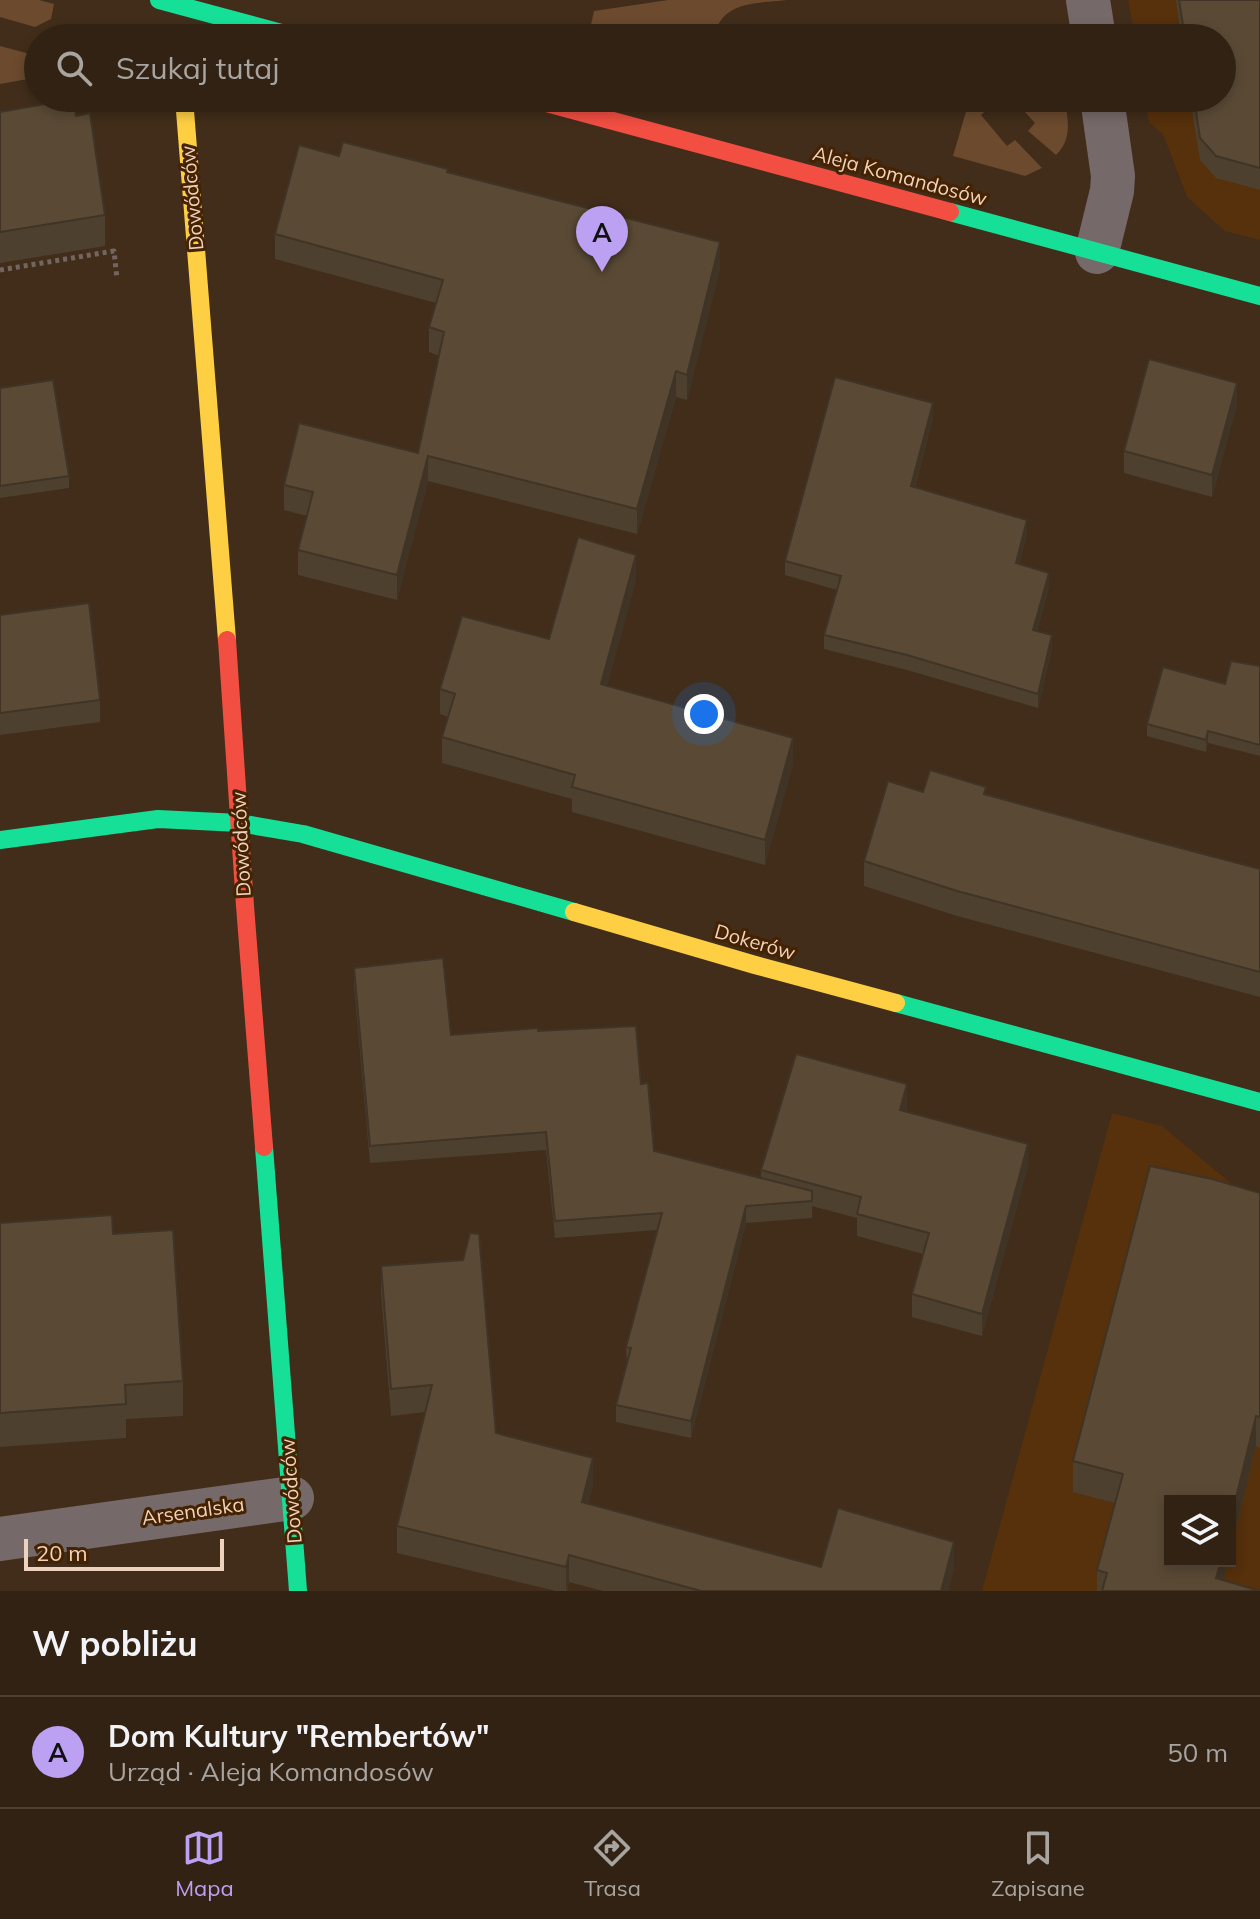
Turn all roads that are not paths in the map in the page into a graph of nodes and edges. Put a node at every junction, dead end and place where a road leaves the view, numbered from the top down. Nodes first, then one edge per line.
1 (159, 0) edge
2 (1088, 0) edge
3 (198, 24) edge
4 (1092, 24) edge
5 (185, 112) edge
6 (580, 112) edge
7 (1104, 112) edge
8 (1097, 252) junction
9 (1260, 296) edge
10 (239, 823) junction
11 (0, 840) edge
12 (1260, 1102) edge
13 (292, 1498) junction
14 (0, 1539) edge
15 (298, 1591) edge

1 - 3 street
2 - 4 street
5 - 10 street, Dowódców
6 - 8 street, Aleja Komandosów
7 - 8 street
8 - 9 street, Aleja Komandosów
10 - 11 street, Dokerów
10 - 12 street, Dokerów
10 - 13 street, Dowódców
13 - 14 street, Arsenalska
13 - 15 street, Dowódców

